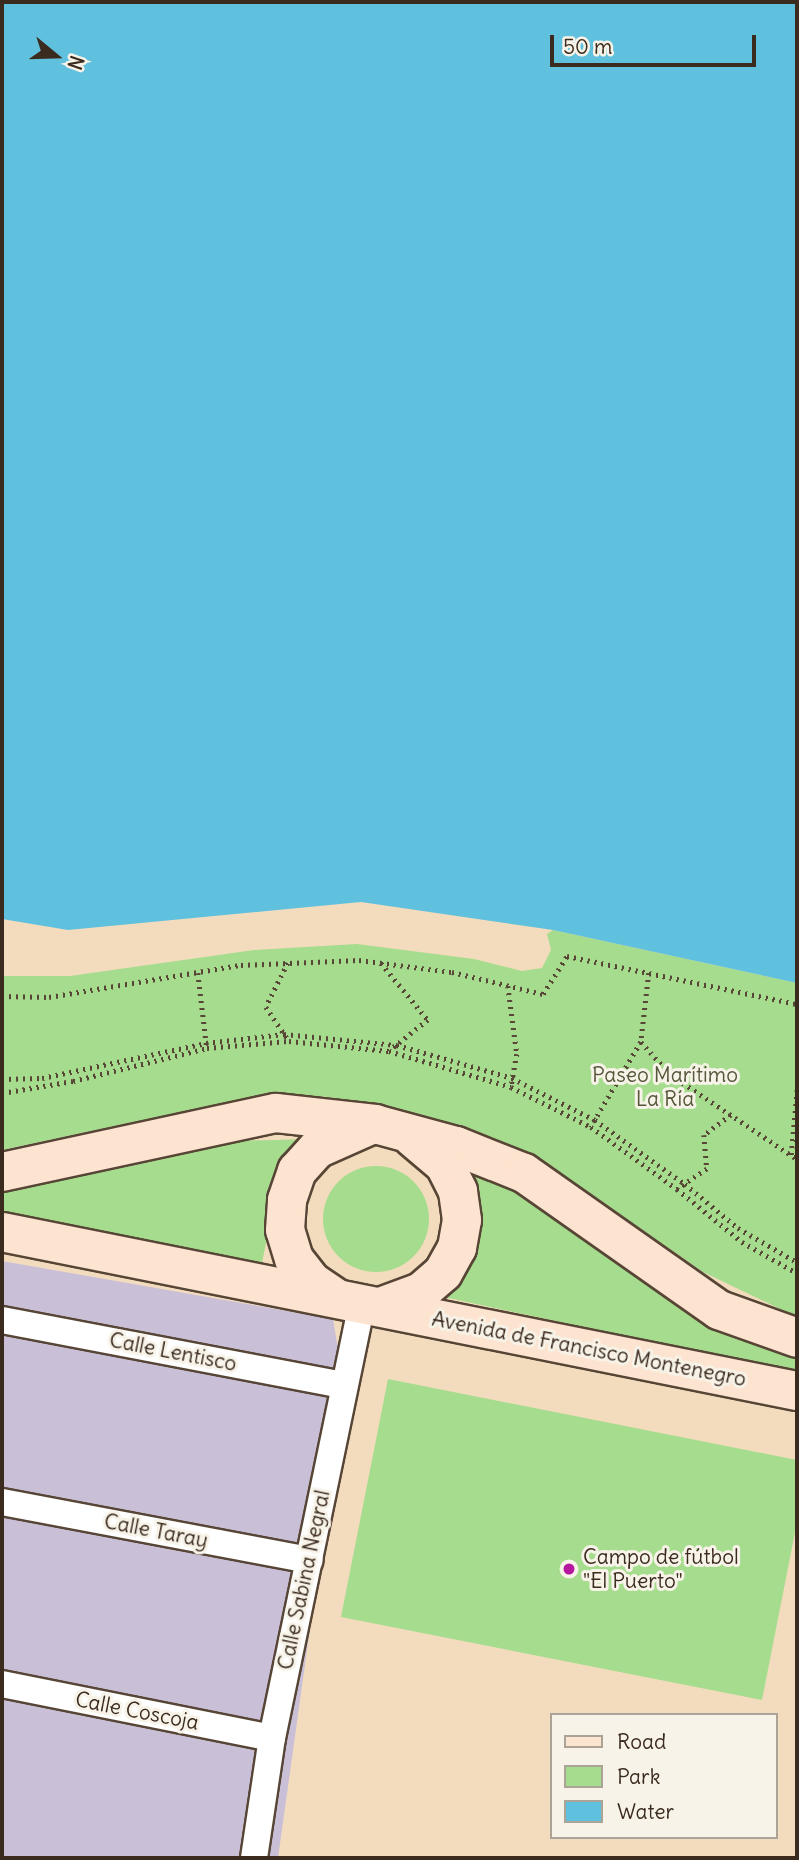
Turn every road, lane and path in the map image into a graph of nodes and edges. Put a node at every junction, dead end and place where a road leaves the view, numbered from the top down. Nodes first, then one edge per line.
1 (288, 963) junction
2 (381, 963) junction
3 (198, 973) junction
4 (649, 973) junction
5 (508, 986) junction
6 (2, 996) edge
7 (797, 1004) edge
8 (289, 1041) junction
9 (641, 1042) junction
10 (207, 1048) junction
11 (389, 1051) junction
12 (511, 1087) junction
13 (797, 1089) edge
14 (2, 1093) edge
15 (731, 1115) junction
16 (387, 1126) junction
17 (591, 1127) junction
18 (791, 1155) junction
19 (797, 1159) edge
20 (2, 1172) edge
21 (677, 1189) junction
22 (2, 1232) edge
23 (797, 1273) edge
24 (360, 1303) junction
25 (2, 1320) edge
26 (797, 1338) edge
27 (344, 1385) junction
28 (797, 1391) edge
29 (2, 1502) edge
30 (310, 1560) junction
31 (2, 1684) edge
32 (272, 1738) junction
33 (254, 1858) edge

1 - 2 path
1 - 3 path
1 - 8 path
2 - 5 path
2 - 11 path
3 - 6 path
3 - 10 path
4 - 5 path
4 - 7 path
4 - 9 path
5 - 12 path
8 - 10 path
8 - 11 path
9 - 15 path
9 - 17 path
10 - 14 path
11 - 12 path
12 - 17 path
13 - 18 path
15 - 18 path
15 - 21 path
16 - 20 street
16 - 24 street, Avenida de Francisco Montenegro
16 - 24 street, Avenida de Francisco Montenegro
16 - 26 street
17 - 21 path
18 - 19 path
21 - 23 path
22 - 24 street, Avenida de Francisco Montenegro
24 - 27 street, Calle Sabina Negral
24 - 28 street, Avenida de Francisco Montenegro
25 - 27 street, Calle Lentisco
27 - 30 street, Calle Sabina Negral
29 - 30 street, Calle Taray
30 - 32 street, Calle Sabina Negral
31 - 32 street, Calle Coscoja
32 - 33 street, Calle Sabina Negral

